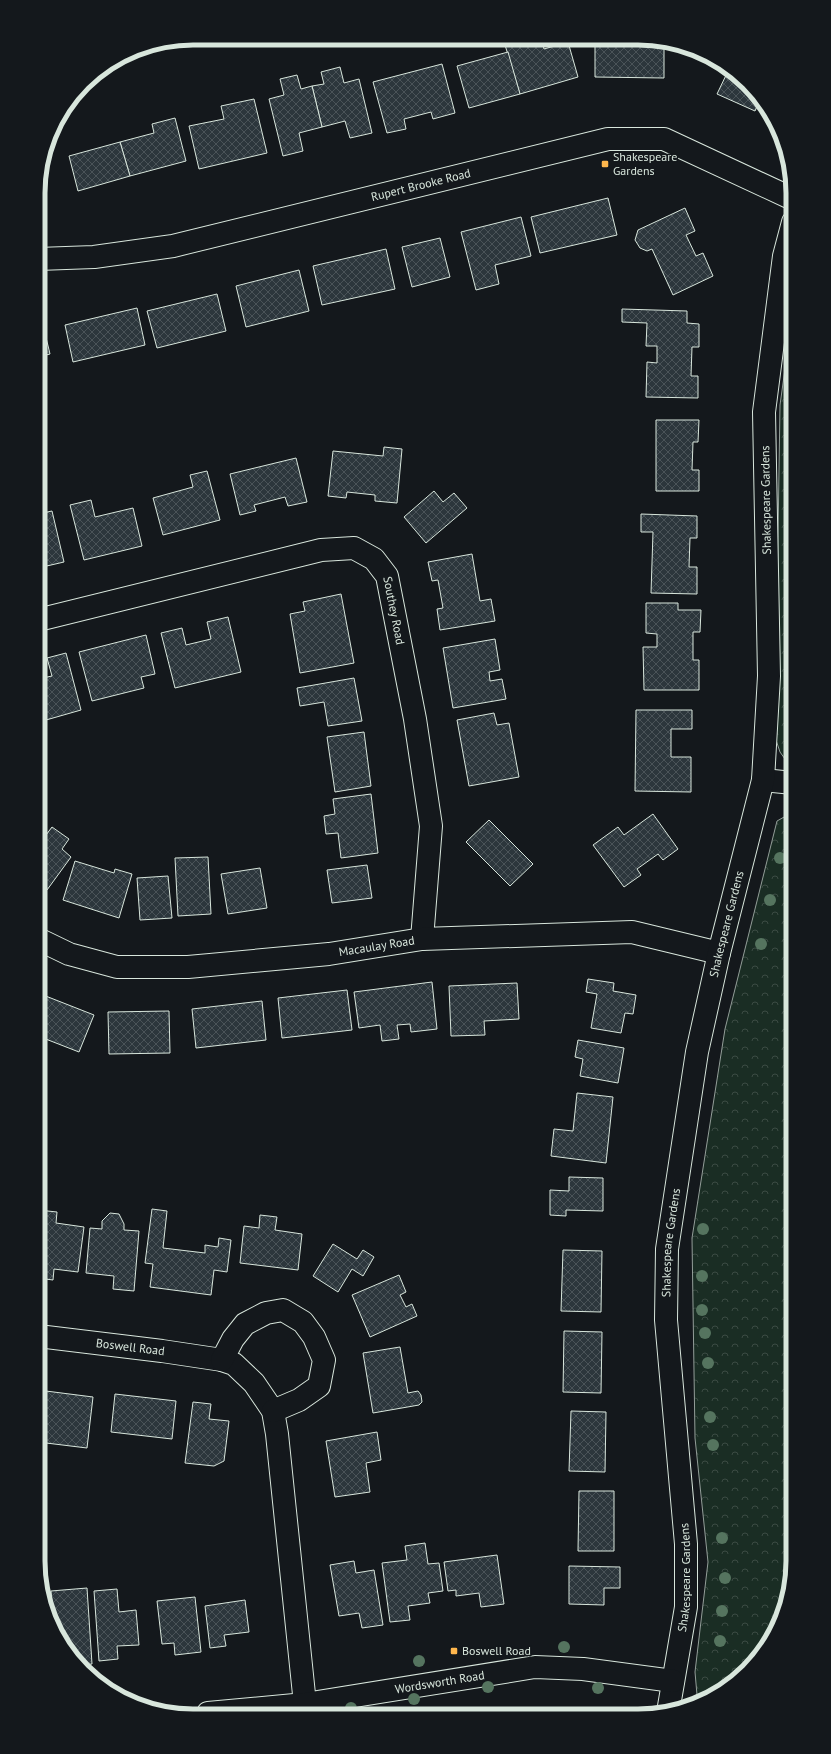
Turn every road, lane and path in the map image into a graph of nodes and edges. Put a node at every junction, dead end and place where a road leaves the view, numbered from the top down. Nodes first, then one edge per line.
1 (786, 196) edge
2 (786, 248) edge
3 (45, 259) edge
4 (45, 618) edge
5 (763, 780) junction
6 (786, 782) edge
7 (422, 939) junction
8 (45, 942) edge
9 (719, 953) junction
10 (45, 1337) edge
11 (222, 1360) junction
12 (273, 1411) junction
13 (673, 1681) junction
14 (305, 1704) junction
15 (669, 1706) edge
16 (251, 1709) edge

1 - 3 street, Rupert Brooke Road
2 - 5 street, Shakespeare Gardens
4 - 7 street, Southey Road
5 - 6 street
5 - 9 street, Shakespeare Gardens
7 - 8 street, Macaulay Road
7 - 9 street, Macaulay Road
9 - 13 street, Shakespeare Gardens
10 - 11 street, Boswell Road
11 - 12 street, Boswell Road
11 - 12 street
12 - 14 street, Boswell Road
13 - 14 street, Wordsworth Road
13 - 15 street, Shakespeare Gardens
14 - 16 street, Wordsworth Road

